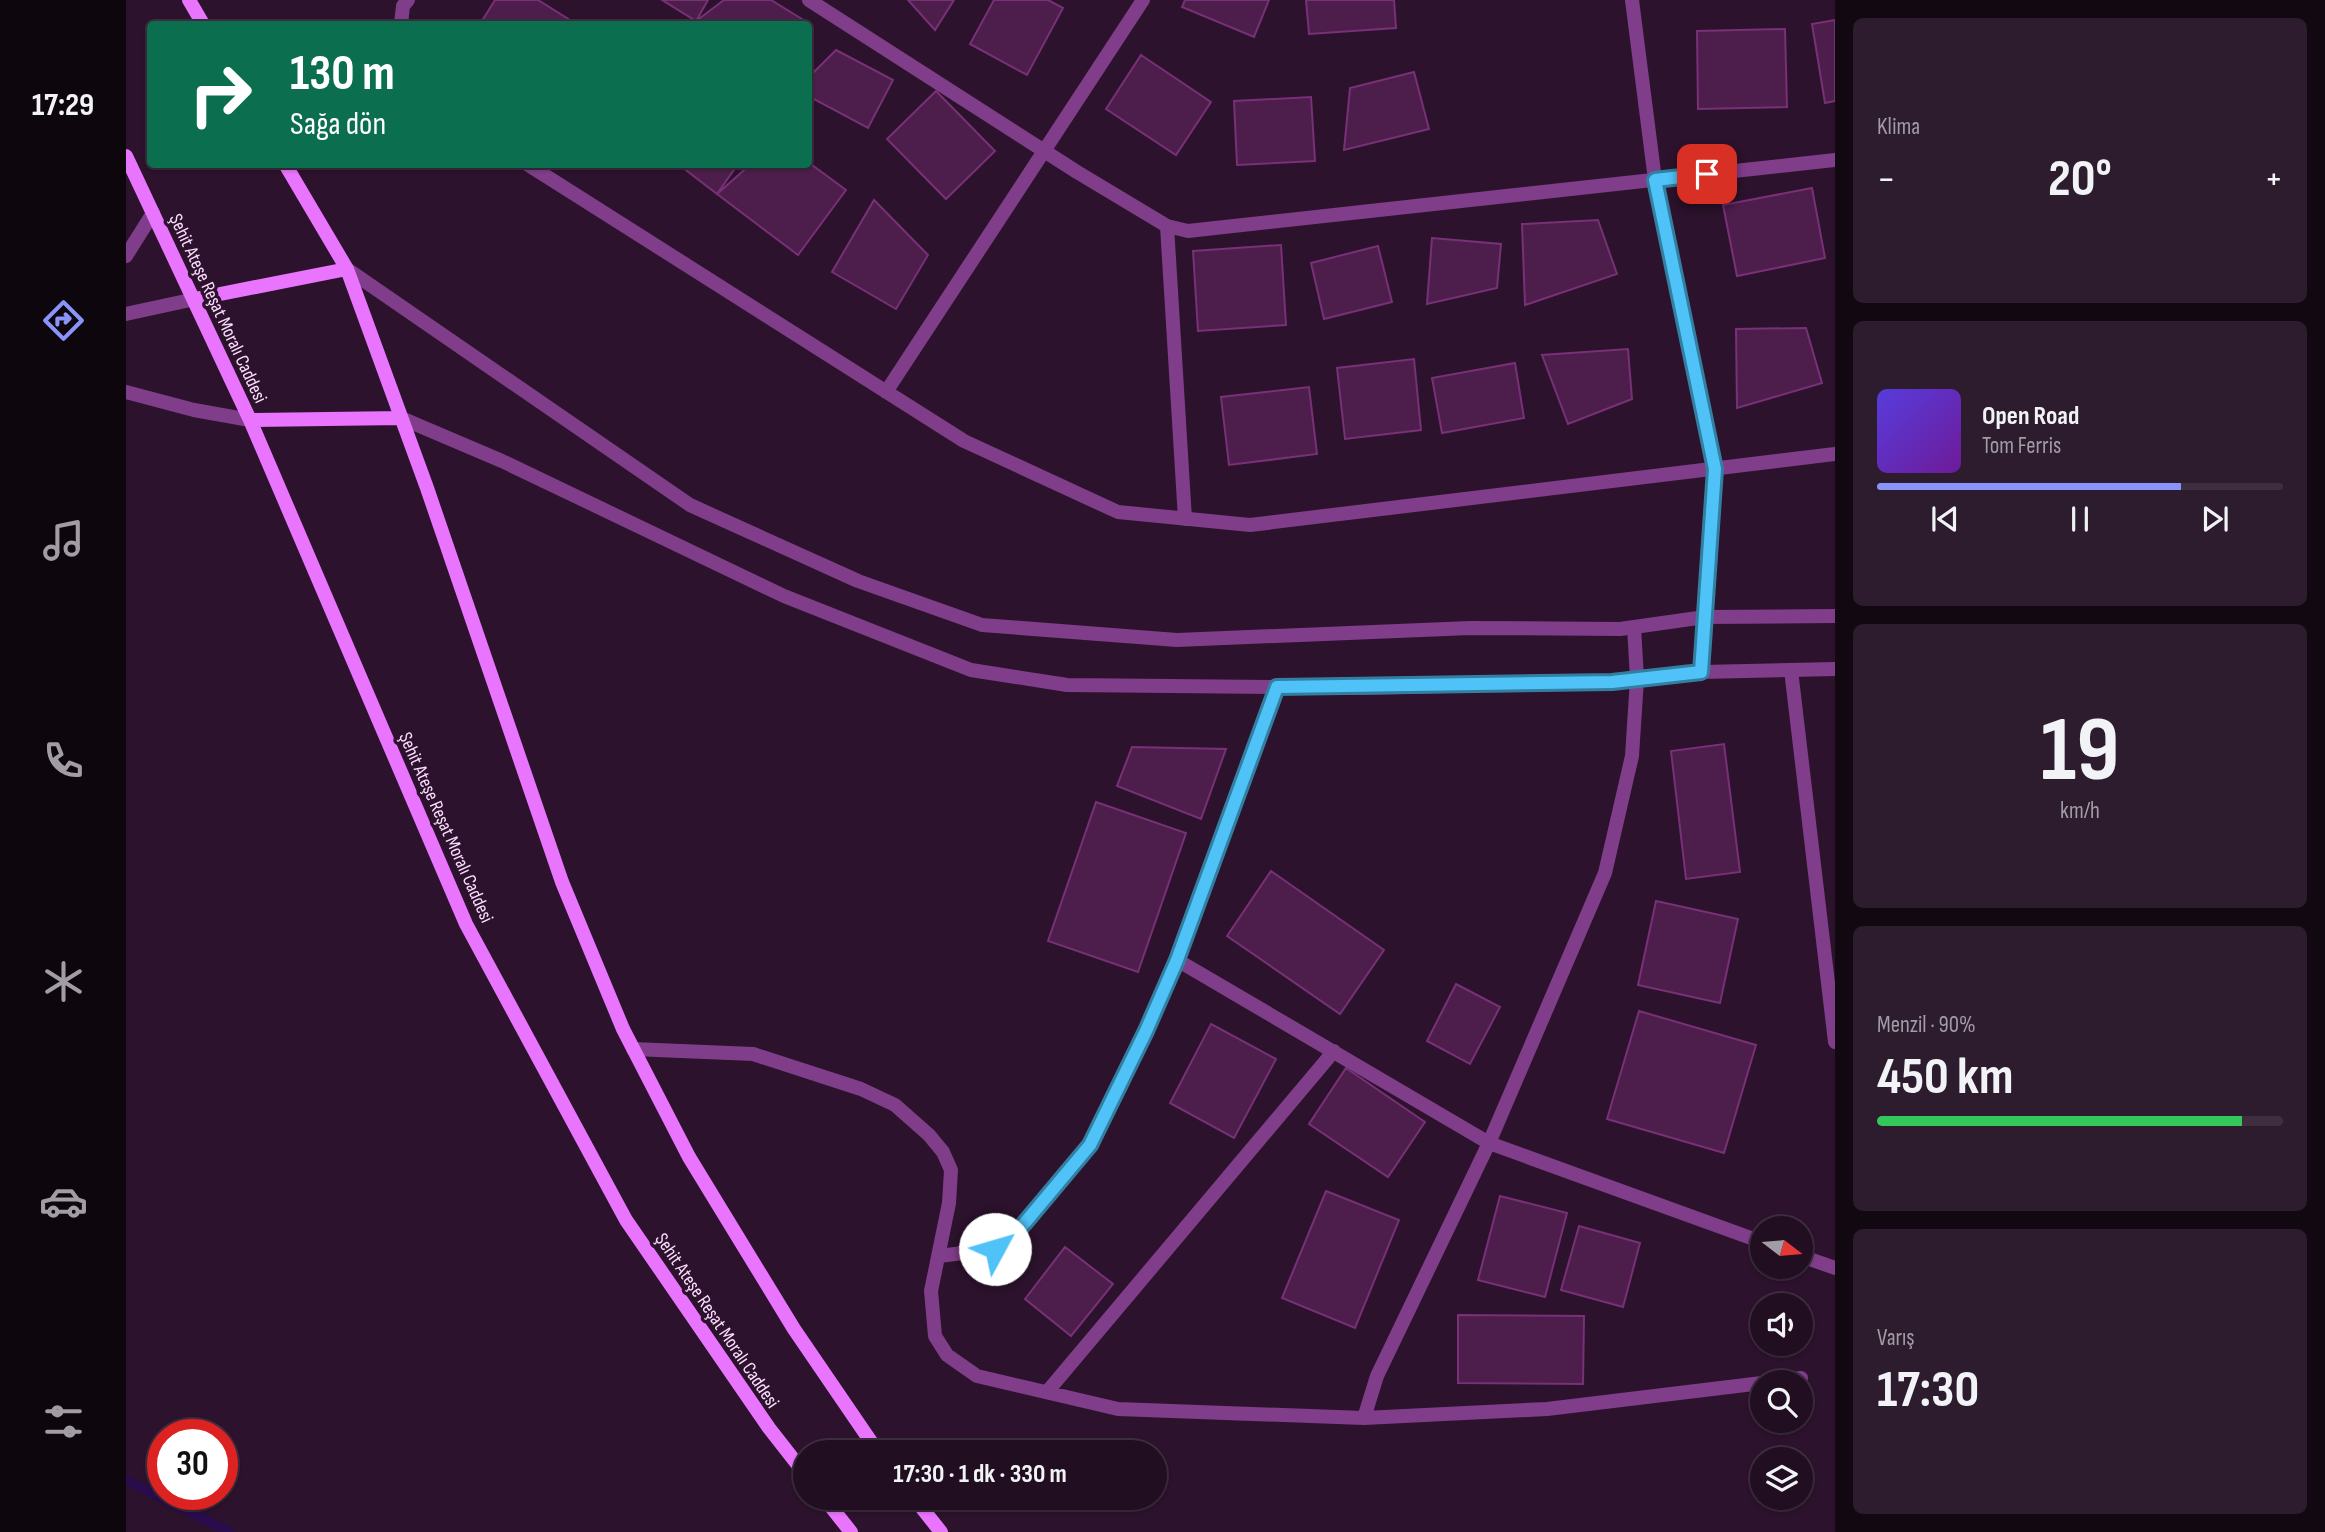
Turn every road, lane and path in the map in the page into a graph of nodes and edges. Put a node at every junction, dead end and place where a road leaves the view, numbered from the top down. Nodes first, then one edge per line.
1 (189, 0) edge
2 (408, 0) edge
3 (809, 0) edge
4 (1143, 0) edge
5 (1632, 0) edge
6 (201, 21) edge
7 (401, 21) edge
8 (1044, 151) junction
9 (126, 156) edge
10 (1835, 160) edge
11 (287, 168) edge
12 (533, 168) edge
13 (1655, 180) junction
14 (153, 214) junction
15 (1167, 226) junction
16 (126, 257) edge
17 (347, 269) junction
18 (195, 299) junction
19 (126, 314) edge
20 (886, 391) junction
21 (126, 392) edge
22 (401, 418) junction
23 (250, 420) junction
24 (1835, 454) edge
25 (1715, 469) junction
26 (1185, 519) junction
27 (1835, 616) edge
28 (1705, 617) junction
29 (1634, 627) junction
30 (1835, 669) edge
31 (1791, 670) junction
32 (1701, 672) junction
33 (1637, 679) junction
34 (1277, 687) junction
35 (1177, 960) junction
36 (1835, 1042) edge
37 (633, 1049) junction
38 (1334, 1051) junction
39 (1489, 1143) junction
40 (1750, 1238) edge
41 (939, 1256) junction
42 (1813, 1260) edge
43 (1835, 1268) edge
44 (1750, 1385) edge
45 (1047, 1392) junction
46 (1364, 1418) junction
47 (870, 1440) edge
48 (793, 1459) edge
49 (834, 1510) edge
50 (924, 1510) edge
51 (851, 1532) edge
52 (941, 1532) edge

1 - 6 main road
2 - 7 street
3 - 8 street
4 - 8 street
5 - 13 street
8 - 15 street
8 - 20 street
9 - 14 main road, Şehit Ateşe Reşat Moralı Caddesi
10 - 13 street
11 - 17 main road
12 - 20 street
13 - 15 street
13 - 25 street
14 - 16 street
14 - 18 main road, Şehit Ateşe Reşat Moralı Caddesi
15 - 26 street
17 - 18 main road
17 - 22 main road
17 - 29 street
18 - 19 street
18 - 23 main road, Şehit Ateşe Reşat Moralı Caddesi
20 - 26 street
21 - 23 street
22 - 23 main road
22 - 34 street
22 - 37 main road
23 - 48 main road, Şehit Ateşe Reşat Moralı Caddesi
24 - 25 street
25 - 26 street
25 - 28 street
27 - 28 street
28 - 29 street
28 - 32 street
29 - 33 street
30 - 31 street
31 - 32 street
31 - 36 street
32 - 33 street
33 - 34 street
33 - 39 street
34 - 35 street
35 - 38 street
35 - 41 street
37 - 41 street
37 - 47 main road
38 - 39 street
38 - 45 street
39 - 40 street
39 - 46 street
41 - 45 street
42 - 43 street
44 - 46 street
45 - 46 street
49 - 51 main road
50 - 52 main road

